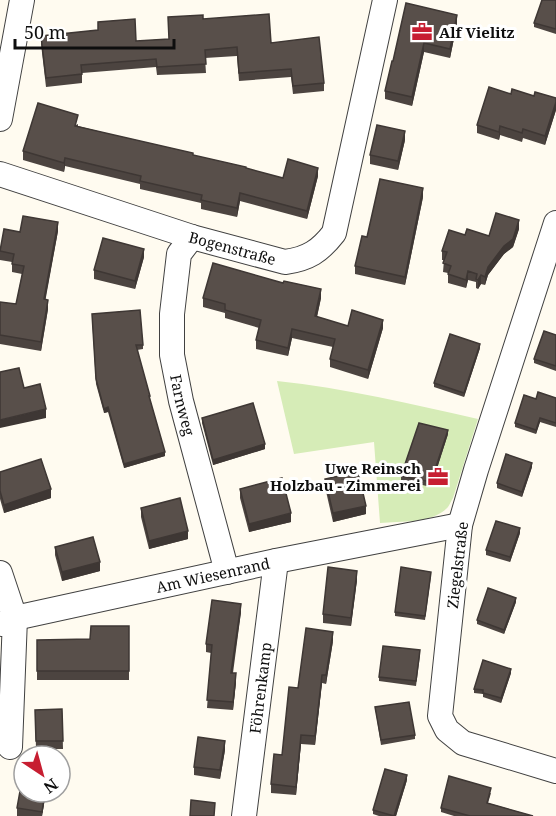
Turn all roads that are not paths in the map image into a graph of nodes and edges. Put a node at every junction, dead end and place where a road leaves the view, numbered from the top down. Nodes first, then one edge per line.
1 (22, 0) edge
2 (385, 0) edge
3 (0, 119) edge
4 (0, 174) edge
5 (556, 223) edge
6 (192, 237) junction
7 (460, 525) junction
8 (276, 561) junction
9 (227, 572) junction
10 (0, 573) edge
11 (7, 621) edge
12 (10, 747) dead end
13 (556, 771) edge
14 (244, 816) edge

1 - 3 street
2 - 6 street, Bogenstraße
4 - 6 street, Bogenstraße
5 - 7 street, Ziegelstraße
6 - 9 street, Farnweg
7 - 8 street, Am Wiesenrand
7 - 13 street, Ziegelstraße
8 - 9 street, Am Wiesenrand
8 - 14 street, Föhrenkamp
9 - 11 street, Am Wiesenrand
10 - 11 street
11 - 12 street

